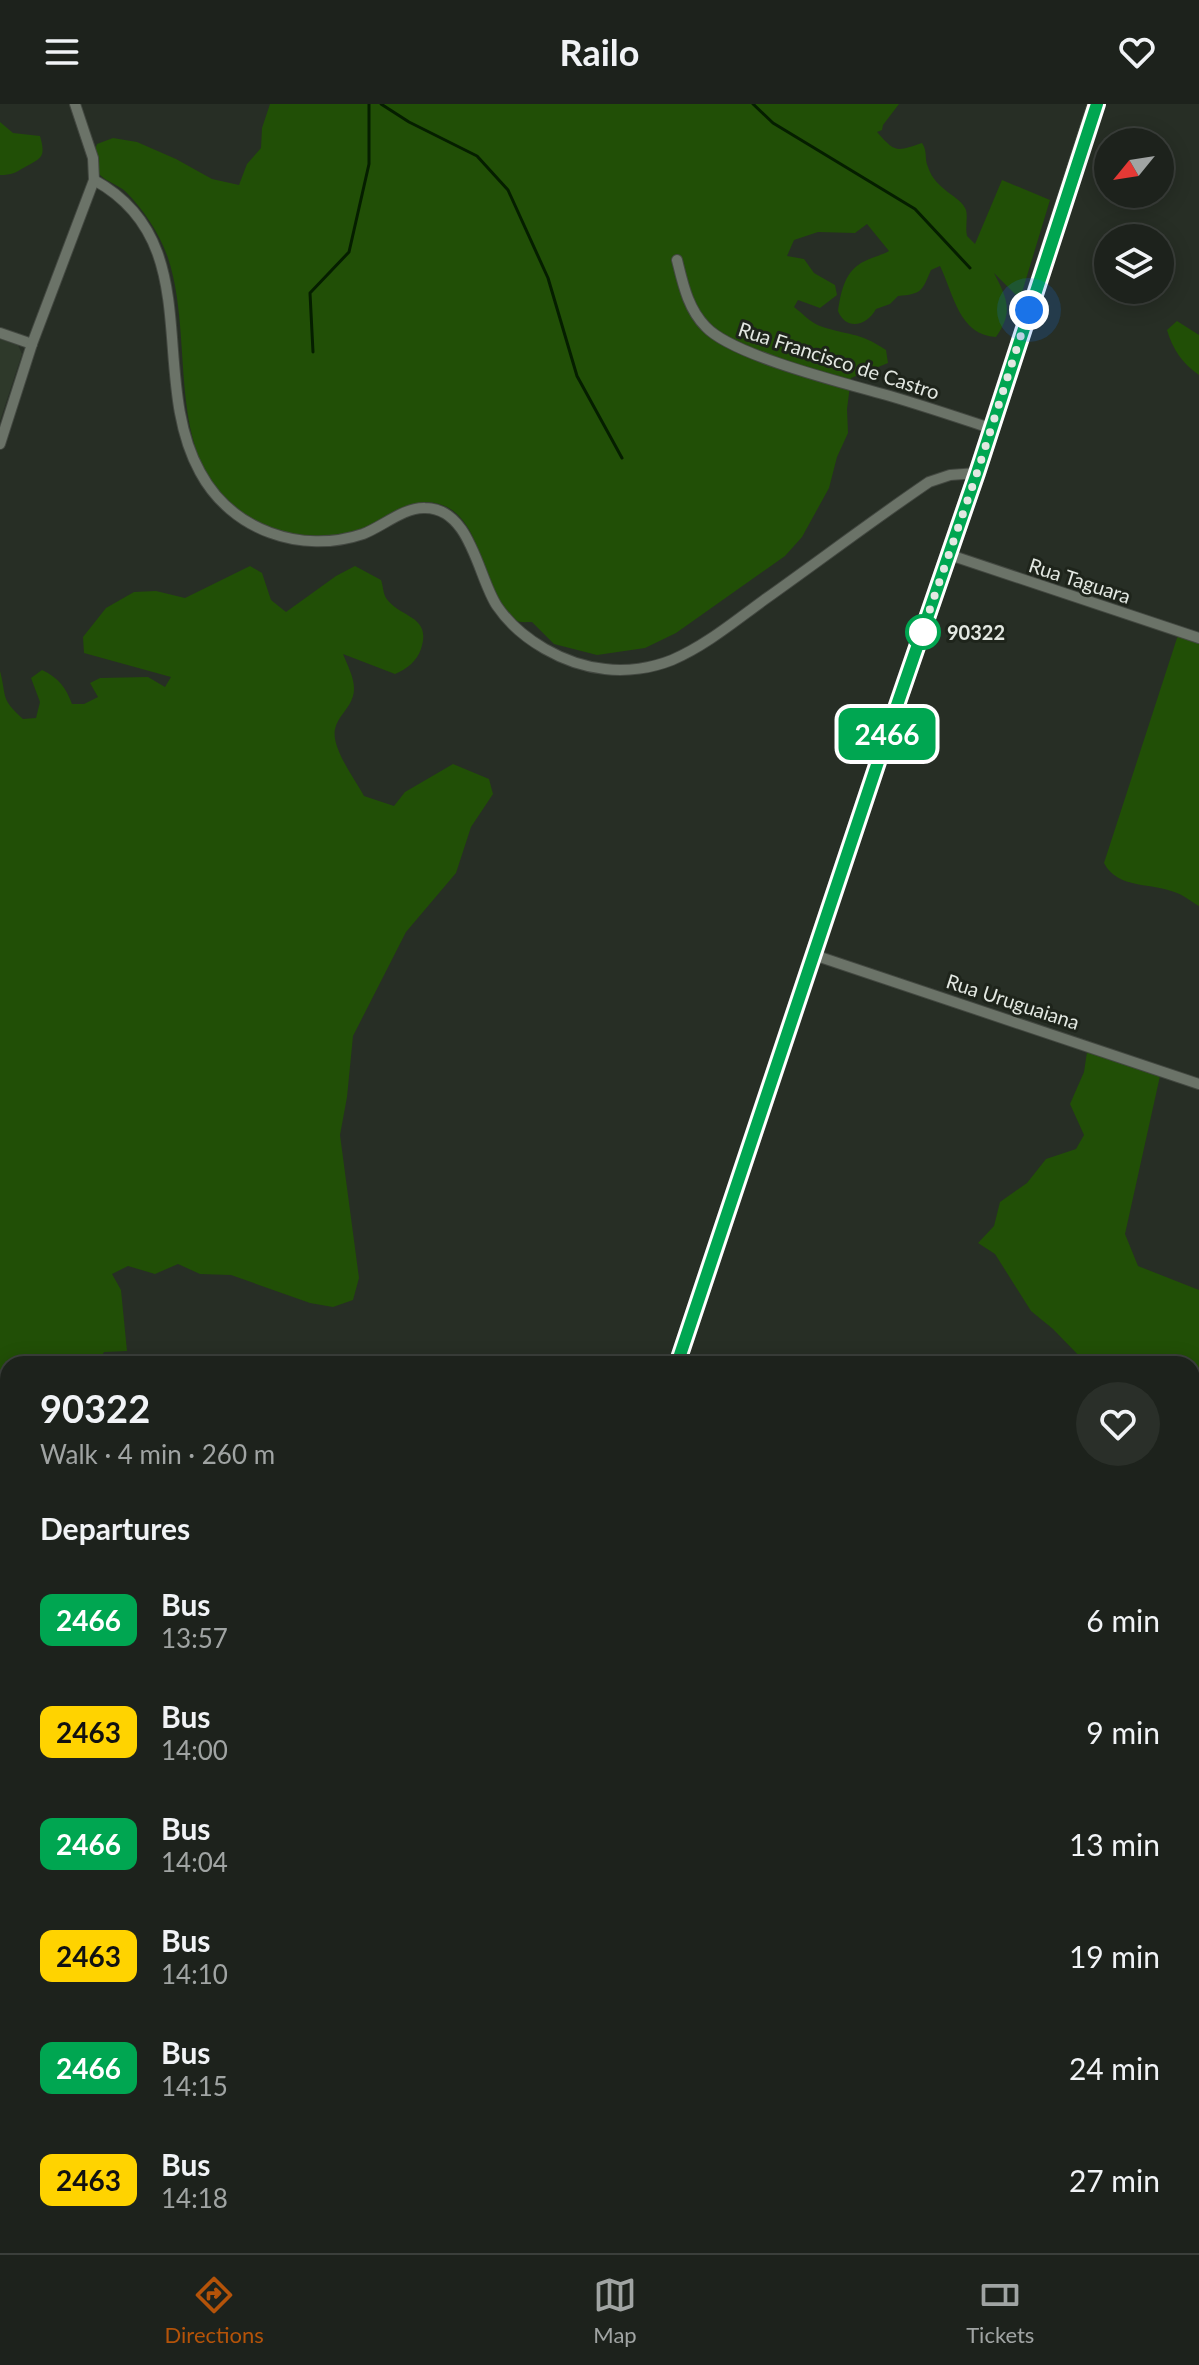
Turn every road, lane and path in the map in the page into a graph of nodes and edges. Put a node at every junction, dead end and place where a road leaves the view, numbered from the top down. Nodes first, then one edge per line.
1 (75, 104) edge
2 (1096, 104) edge
3 (94, 180) junction
4 (677, 260) dead end
5 (0, 333) edge
6 (32, 344) junction
7 (990, 428) junction
8 (0, 444) edge
9 (977, 473) junction
10 (950, 555) junction
11 (1199, 638) edge
12 (814, 955) junction
13 (1199, 1084) edge
14 (680, 1356) edge

1 - 3 street
2 - 7 main road
3 - 6 street
3 - 9 street
4 - 7 street, Rua Francisco de Castro
5 - 6 street
6 - 8 street
7 - 9 main road
9 - 10 main road
10 - 11 street, Rua Taguara
10 - 12 main road
12 - 13 street, Rua Uruguaiana
12 - 14 main road

